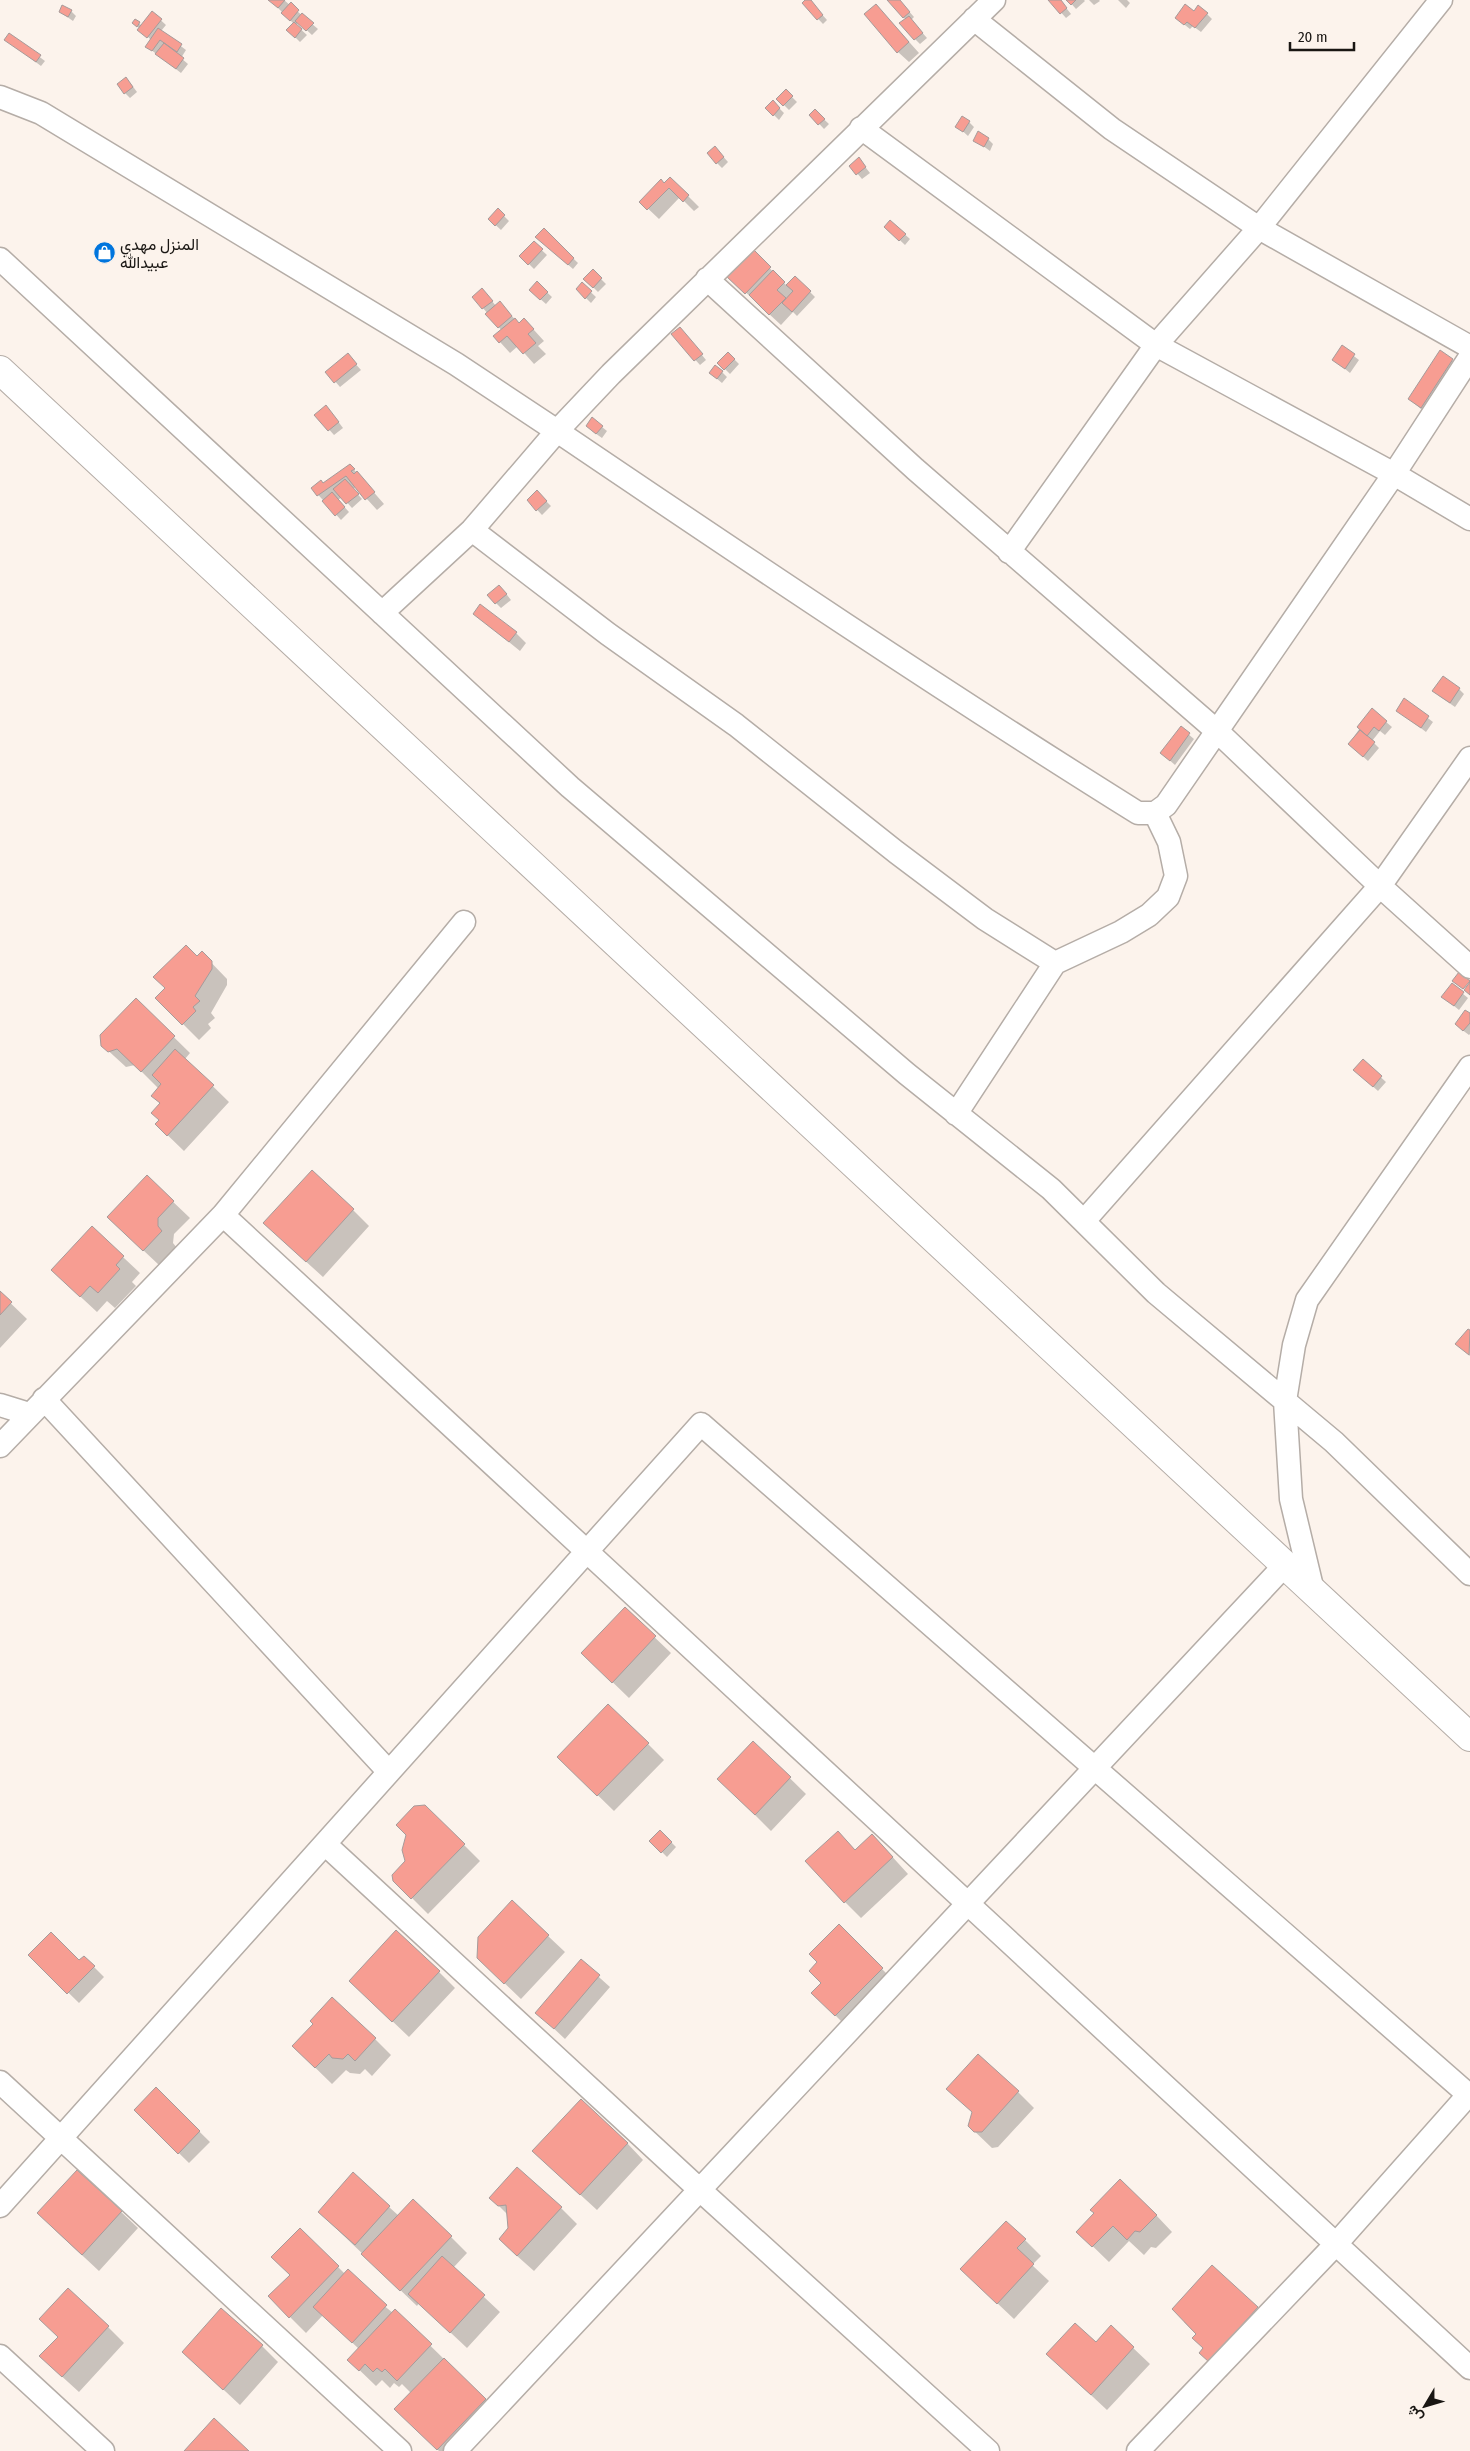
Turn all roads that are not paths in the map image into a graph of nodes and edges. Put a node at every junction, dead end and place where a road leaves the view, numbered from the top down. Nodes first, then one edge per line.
1 (994, 0) edge
2 (1441, 0) edge
3 (974, 19) junction
4 (0, 97) edge
5 (861, 128) junction
6 (1259, 228) junction
7 (0, 259) edge
8 (708, 279) junction
9 (1156, 345) junction
10 (1470, 347) edge
11 (1470, 357) edge
12 (0, 370) edge
13 (557, 431) junction
14 (1394, 474) junction
15 (1470, 519) edge
16 (472, 530) junction
17 (1010, 552) junction
18 (382, 612) junction
19 (1218, 732) junction
20 (1470, 758) edge
21 (1155, 813) junction
22 (1380, 886) junction
23 (464, 922) dead end
24 (1055, 963) junction
25 (1470, 967) edge
26 (1470, 1067) edge
27 (956, 1114) junction
28 (222, 1215) junction
29 (1084, 1222) junction
30 (1285, 1401) junction
31 (0, 1405) edge
32 (36, 1406) junction
33 (0, 1446) edge
34 (587, 1552) junction
35 (1285, 1565) junction
36 (1470, 1574) edge
37 (1313, 1591) junction
38 (1470, 1737) edge
39 (1095, 1768) junction
40 (389, 1772) junction
41 (325, 1844) junction
42 (968, 1904) junction
43 (0, 2082) edge
44 (1470, 2095) edge
45 (61, 2138) junction
46 (700, 2190) junction
47 (0, 2206) edge
48 (1336, 2244) junction
49 (0, 2356) edge
50 (1470, 2368) edge
51 (103, 2451) edge
52 (400, 2451) edge
53 (456, 2451) edge
54 (988, 2451) edge
55 (1138, 2451) edge

1 - 3 street
2 - 6 street
3 - 5 street
3 - 6 street
4 - 13 street
5 - 8 street
5 - 9 street
6 - 9 street
6 - 10 street
7 - 18 street
8 - 13 street
8 - 17 street
9 - 14 street
9 - 17 street
11 - 14 street
12 - 35 street
13 - 16 street
13 - 21 street
14 - 15 street
14 - 19 street
16 - 18 street
16 - 24 street
17 - 19 street
18 - 27 street
19 - 21 street
19 - 22 street
20 - 22 street
21 - 24 street
22 - 25 street
22 - 29 street
23 - 28 street
24 - 27 street
26 - 30 street
27 - 29 street
28 - 32 street
28 - 34 street
29 - 30 street
30 - 36 street
30 - 37 street
31 - 32 street
32 - 33 street
32 - 40 street
34 - 39 street
34 - 40 street
34 - 42 street
35 - 37 street
35 - 39 street
37 - 38 street
39 - 42 street
39 - 44 street
40 - 41 street
41 - 45 street
41 - 46 street
42 - 46 street
42 - 48 street
43 - 45 street
44 - 48 street
45 - 47 street
45 - 52 street
46 - 53 street
46 - 54 street
48 - 50 street
48 - 55 street
49 - 51 street

